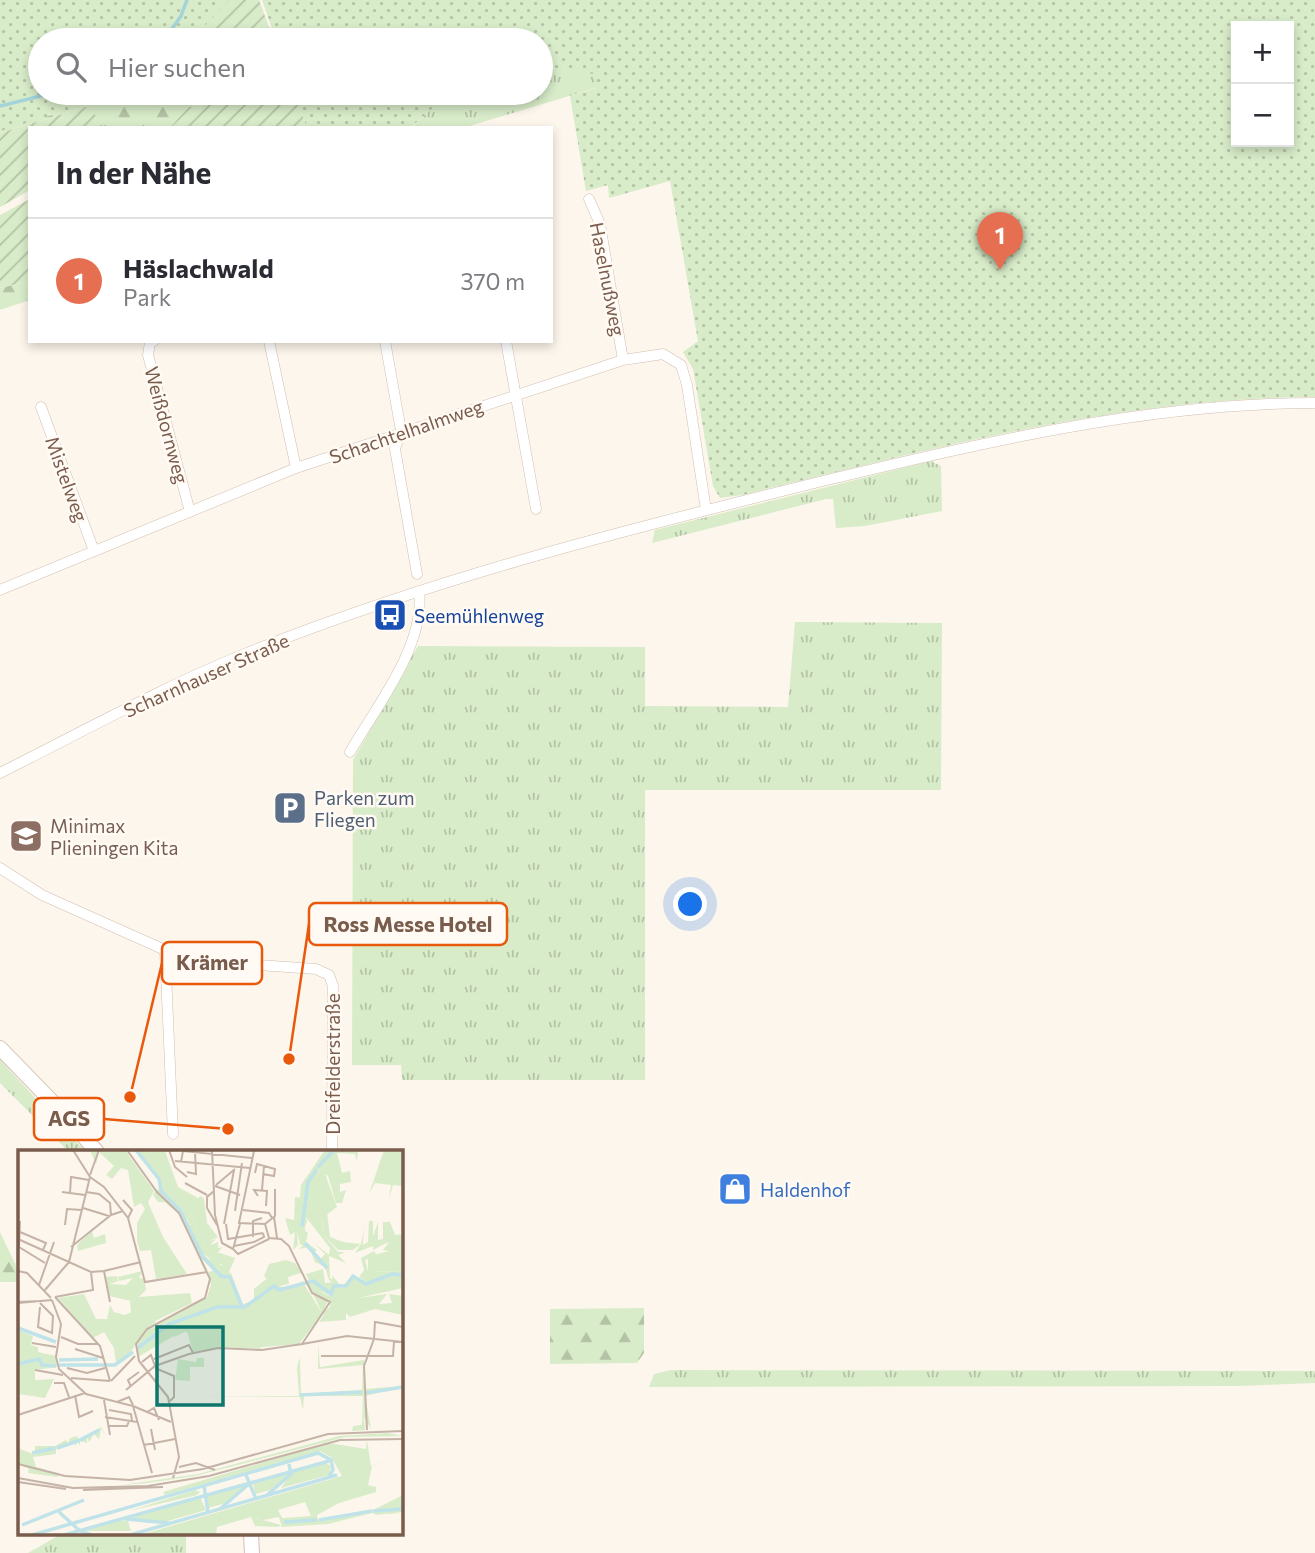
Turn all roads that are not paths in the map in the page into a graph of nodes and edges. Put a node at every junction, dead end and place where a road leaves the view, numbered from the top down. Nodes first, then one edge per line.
1 (589, 199) dead end
2 (150, 343) edge
3 (269, 343) edge
4 (385, 343) edge
5 (506, 343) edge
6 (623, 360) junction
7 (517, 394) junction
8 (1315, 403) edge
9 (41, 407) dead end
10 (401, 431) junction
11 (296, 468) junction
12 (536, 509) dead end
13 (706, 510) junction
14 (190, 512) junction
15 (94, 551) junction
16 (417, 574) dead end
17 (0, 590) edge
18 (419, 591) junction
19 (350, 752) dead end
20 (0, 773) edge
21 (0, 869) edge
22 (165, 950) junction
23 (0, 1048) edge
24 (173, 1135) dead end
25 (95, 1150) edge
26 (332, 1150) edge

1 - 6 street, Haselnußweg
2 - 14 street, Weißdornweg
3 - 11 street
4 - 10 street
5 - 7 street
6 - 7 street, Schachtelhalmweg
6 - 13 street, Schachtelhalmweg
7 - 10 street, Schachtelhalmweg
7 - 12 street
8 - 13 street, Scharnhauser Straße
9 - 15 street, Mistelweg
10 - 11 street, Schachtelhalmweg
10 - 16 street
11 - 14 street, Schachtelhalmweg
13 - 18 street, Scharnhauser Straße
14 - 15 street, Schachtelhalmweg
15 - 17 street, Schachtelhalmweg
18 - 19 street
18 - 20 street, Scharnhauser Straße
21 - 22 street, Dreifelderstraße
22 - 24 street
22 - 26 street, Dreifelderstraße
23 - 25 main road

